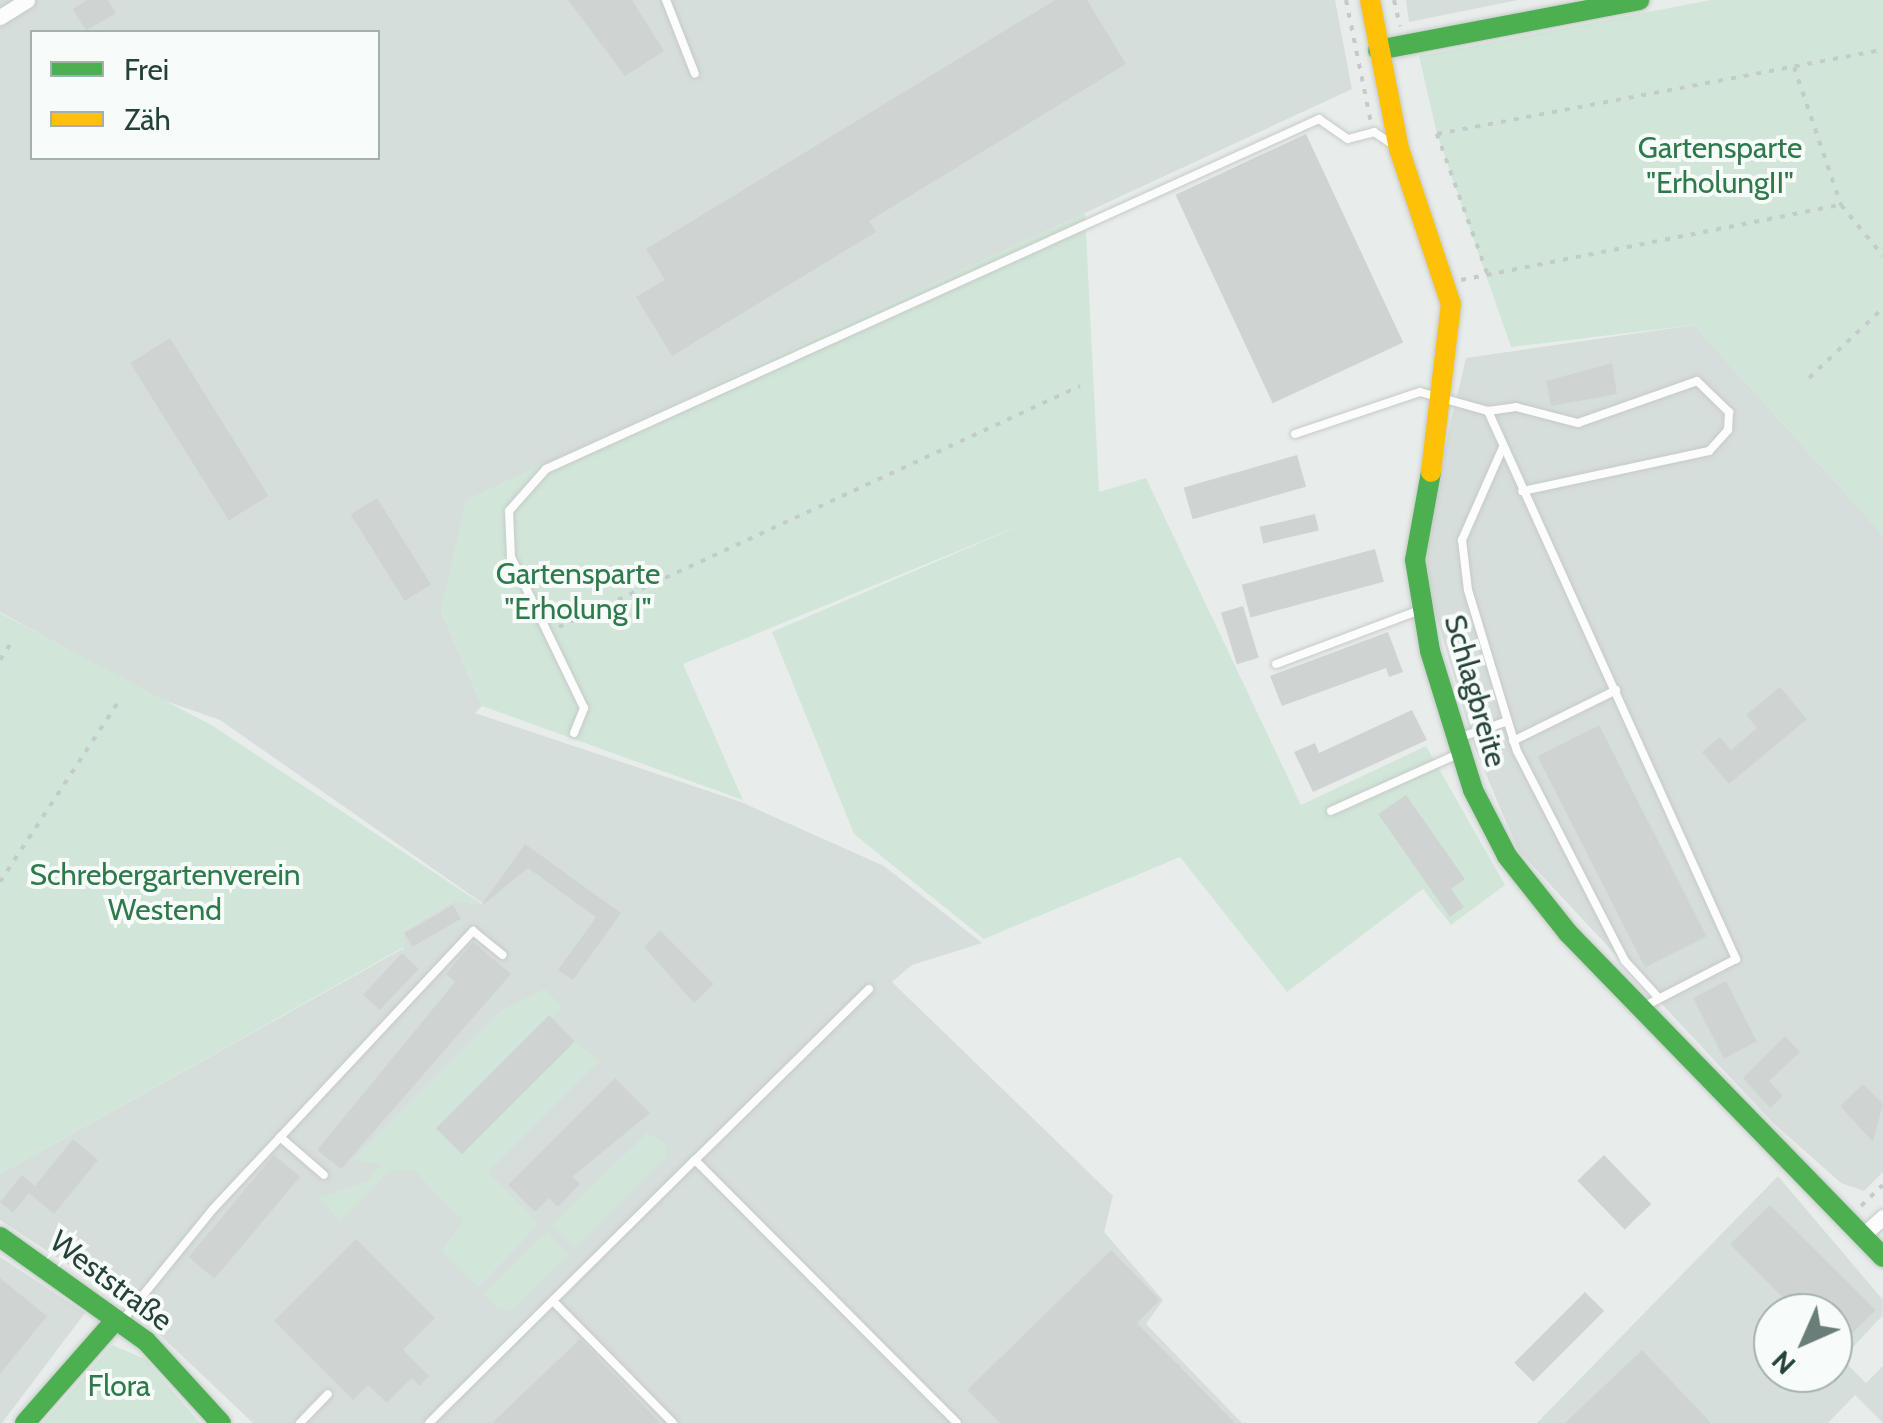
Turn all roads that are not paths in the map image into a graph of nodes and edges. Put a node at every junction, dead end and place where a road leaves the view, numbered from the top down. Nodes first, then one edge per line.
1 (27, 0) edge
2 (666, 0) edge
3 (1370, 0) edge
4 (1639, 0) edge
5 (0, 17) edge
6 (1378, 50) junction
7 (694, 74) dead end
8 (1399, 149) junction
9 (1446, 399) junction
10 (1488, 410) junction
11 (1295, 434) dead end
12 (1502, 447) junction
13 (1522, 491) junction
14 (1420, 610) junction
15 (1276, 664) dead end
16 (1616, 690) junction
17 (1505, 722) junction
18 (574, 733) dead end
19 (1513, 741) junction
20 (1458, 746) junction
21 (1331, 811) dead end
22 (503, 955) dead end
23 (868, 989) dead end
24 (1649, 1003) junction
25 (280, 1137) junction
26 (695, 1160) junction
27 (324, 1175) dead end
28 (1883, 1216) edge
29 (1864, 1235) junction
30 (0, 1237) edge
31 (1883, 1256) edge
32 (553, 1301) junction
33 (116, 1325) junction
34 (328, 1394) dead end
35 (25, 1423) edge
36 (221, 1423) edge
37 (300, 1423) edge
38 (429, 1423) edge
39 (673, 1423) edge
40 (957, 1423) edge

1 - 5 street
2 - 7 lane
3 - 6 street, Schlagbreite
4 - 6 street
6 - 8 street, Schlagbreite
8 - 9 street, Schlagbreite
8 - 18 lane
9 - 10 lane
9 - 11 lane
9 - 14 street, Schlagbreite
10 - 12 lane
10 - 13 lane
12 - 13 lane
12 - 17 lane
13 - 16 lane
14 - 15 lane
14 - 20 street, Schlagbreite
16 - 19 lane
16 - 24 lane
17 - 19 lane
17 - 20 lane
19 - 24 lane
20 - 21 lane
20 - 24 street, Schlagbreite
22 - 25 lane
23 - 26 lane
24 - 29 street, Schlagbreite
25 - 27 lane
25 - 33 lane
26 - 32 lane
26 - 40 lane
28 - 29 street
29 - 31 street, Schlagbreite
30 - 33 street, Weststraße
32 - 38 lane
32 - 39 lane
33 - 35 street
33 - 36 street, Weststraße
34 - 37 lane

